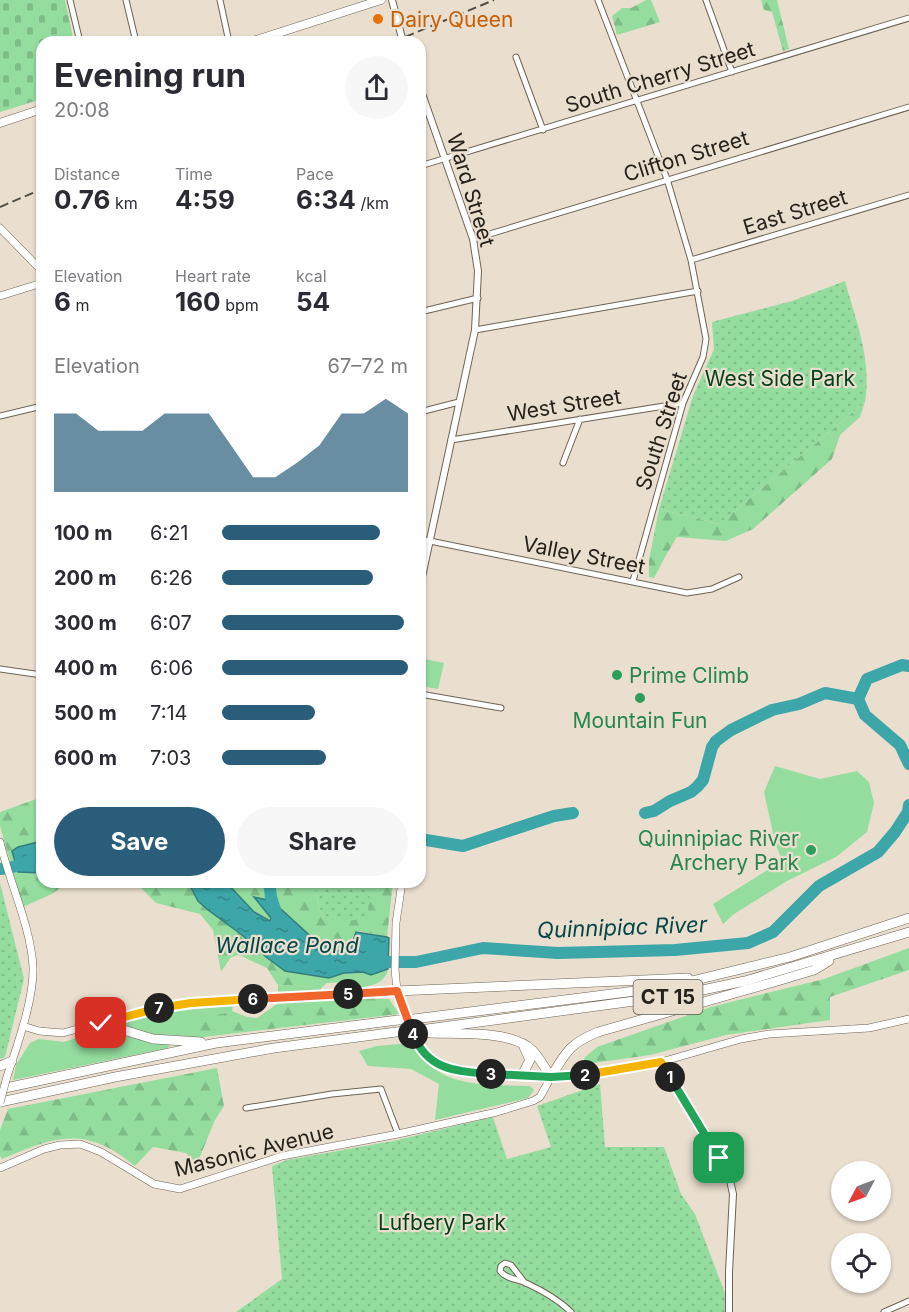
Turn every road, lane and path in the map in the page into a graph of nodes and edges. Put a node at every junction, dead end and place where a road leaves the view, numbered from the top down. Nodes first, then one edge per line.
1 (70, 0) edge
2 (126, 0) edge
3 (220, 0) edge
4 (381, 0) edge
5 (392, 0) edge
6 (598, 0) edge
7 (706, 0) edge
8 (909, 18) edge
9 (79, 36) edge
10 (135, 36) edge
11 (228, 36) edge
12 (269, 36) edge
13 (401, 36) edge
14 (516, 57) dead end
15 (732, 72) junction
16 (637, 100) junction
17 (426, 105) edge
18 (909, 106) edge
19 (36, 111) edge
20 (0, 123) edge
21 (543, 130) junction
22 (445, 158) junction
23 (426, 164) edge
24 (667, 179) junction
25 (909, 195) edge
26 (0, 228) edge
27 (473, 239) junction
28 (691, 260) junction
29 (36, 265) edge
30 (36, 286) edge
31 (698, 291) junction
32 (0, 296) edge
33 (478, 298) junction
34 (426, 311) edge
35 (475, 330) junction
36 (459, 402) junction
37 (682, 403) junction
38 (36, 407) edge
39 (426, 410) edge
40 (0, 416) edge
41 (580, 419) junction
42 (451, 440) junction
43 (564, 463) dead end
44 (426, 540) edge
45 (429, 541) junction
46 (426, 556) edge
47 (739, 577) dead end
48 (633, 581) junction
49 (0, 669) edge
50 (36, 674) edge
51 (426, 695) edge
52 (501, 708) dead end
53 (1, 844) edge
54 (401, 888) edge
55 (909, 918) edge
56 (909, 932) edge
57 (848, 952) junction
58 (714, 977) junction
59 (397, 991) junction
60 (909, 1019) edge
61 (101, 1023) junction
62 (23, 1026) junction
63 (421, 1031) junction
64 (216, 1043) junction
65 (521, 1043) junction
66 (12, 1061) junction
67 (661, 1062) junction
68 (0, 1066) edge
69 (522, 1075) junction
70 (551, 1077) junction
71 (0, 1089) edge
72 (0, 1102) edge
73 (246, 1108) dead end
74 (398, 1134) junction
75 (0, 1168) edge
76 (525, 1283) junction
77 (909, 1301) edge
78 (571, 1312) edge
79 (729, 1312) edge
80 (884, 1312) edge

1 - 9 street
2 - 10 street
3 - 11 street
4 - 12 main road
5 - 13 street
6 - 16 street, South Street
7 - 15 street
8 - 15 street, South Cherry Street
14 - 21 street
15 - 16 street, South Cherry Street
16 - 21 street, South Cherry Street
16 - 24 street, South Street
17 - 22 street, Ward Street
18 - 24 street, Clifton Street
19 - 20 main road
21 - 22 street, South Cherry Street
22 - 23 street, South Cherry Street
22 - 27 street, Ward Street
24 - 27 street, Clifton Street
24 - 28 street, South Street
25 - 28 street, East Street
26 - 29 main road
27 - 33 street, Ward Street
28 - 31 street, South Street
30 - 32 main road
31 - 35 street
31 - 37 street, South Street
33 - 34 street
33 - 35 street, Ward Street
35 - 36 street, Ward Street
36 - 39 street
36 - 42 street, Ward Street
37 - 41 street, West Street
37 - 48 street, South Street
38 - 40 street
41 - 42 street, West Street
41 - 43 street
42 - 45 street, Ward Street
44 - 45 street, Valley Street
45 - 46 street, Ward Street
45 - 48 street, Valley Street
47 - 48 street, Valley Street
49 - 50 street
51 - 52 street
53 - 62 main road
54 - 59 main road
55 - 58 highway, CT 15
56 - 57 highway, CT 15
57 - 63 highway, CT 15
57 - 70 highway
58 - 59 highway
58 - 64 highway, CT 15, bridge
59 - 61 main road
59 - 69 main road
60 - 67 main road
61 - 62 main road
61 - 64 highway
62 - 66 main road
63 - 65 highway
63 - 72 highway, CT 15, bridge
64 - 71 highway, CT 15
65 - 69 highway
65 - 70 highway
66 - 68 highway
66 - 72 main road, bridge
67 - 70 main road
67 - 79 street
69 - 70 main road
70 - 74 main road, Masonic Avenue
73 - 74 street
74 - 75 main road, Masonic Avenue
76 - 76 street
76 - 78 street
77 - 80 street

